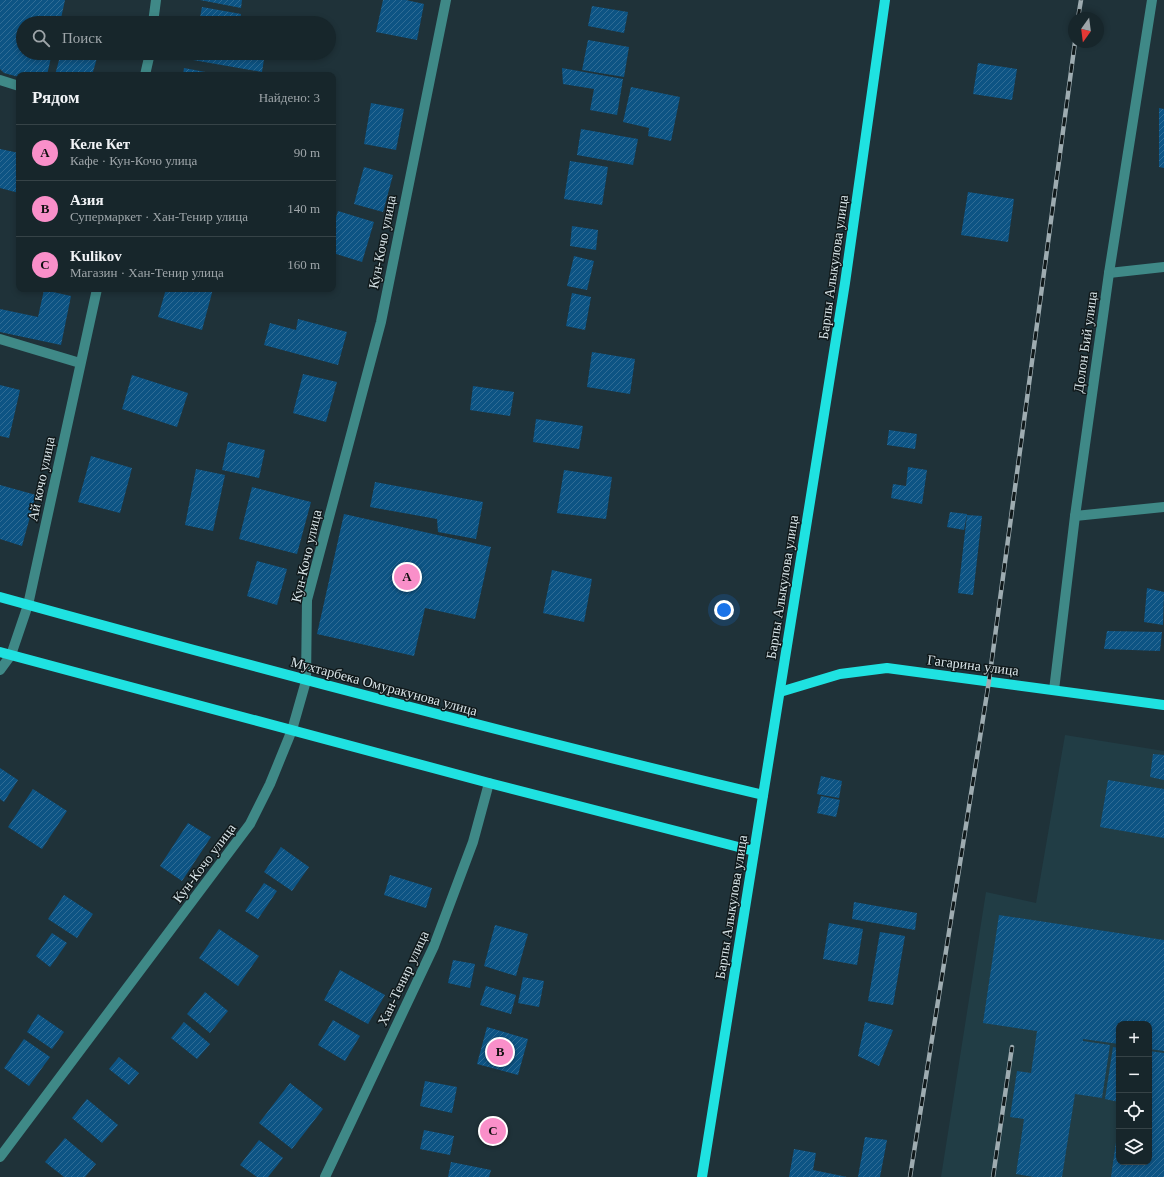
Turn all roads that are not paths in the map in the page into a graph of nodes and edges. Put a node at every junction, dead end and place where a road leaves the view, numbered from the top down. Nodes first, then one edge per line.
1 (156, 0) edge
2 (446, 0) edge
3 (885, 0) edge
4 (1152, 0) edge
5 (154, 16) edge
6 (148, 60) edge
7 (146, 72) edge
8 (0, 80) edge
9 (16, 85) edge
10 (1164, 267) edge
11 (1109, 273) junction
12 (96, 292) edge
13 (0, 339) edge
14 (80, 363) junction
15 (1164, 507) edge
16 (1075, 516) junction
17 (0, 597) edge
18 (28, 604) junction
19 (0, 652) edge
20 (11, 655) junction
21 (0, 670) edge
22 (306, 681) junction
23 (1054, 690) junction
24 (780, 692) junction
25 (1164, 705) edge
26 (292, 730) junction
27 (489, 783) junction
28 (763, 795) junction
29 (754, 851) junction
30 (0, 1158) edge
31 (325, 1177) edge
32 (702, 1177) edge

1 - 5 street
2 - 22 street, Кун-Кочо улица
3 - 24 main road, Барпы Алыкулова улица
4 - 11 street, Долон Бий улица
6 - 7 street
8 - 9 street
10 - 11 street
11 - 16 street, Долон Бий улица
12 - 14 street, Ай кочо улица
13 - 14 street
14 - 18 street, Ай кочо улица
15 - 16 street
16 - 23 street, Долон Бий улица
17 - 18 main road, Мухтарбека Омуракунова улица
18 - 20 street, Ай кочо улица
18 - 22 main road, Мухтарбека Омуракунова улица
19 - 20 main road
20 - 21 street, Ай кочо улица
20 - 26 main road
22 - 26 street, Кун-Кочо улица
22 - 28 main road, Мухтарбека Омуракунова улица
23 - 24 main road, Гагарина улица
23 - 25 main road, Гагарина улица
24 - 28 main road, Барпы Алыкулова улица
26 - 27 main road
26 - 30 street, Кун-Кочо улица
27 - 29 main road
27 - 31 street, Хан-Тенир улица
28 - 29 main road, Барпы Алыкулова улица
29 - 32 main road, Барпы Алыкулова улица

